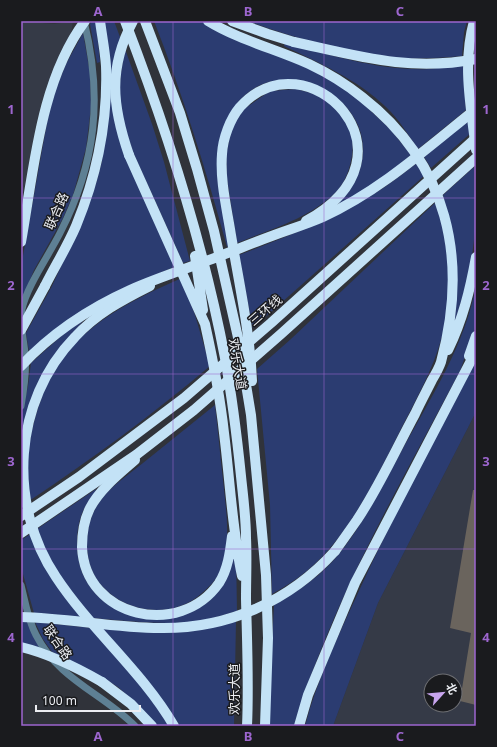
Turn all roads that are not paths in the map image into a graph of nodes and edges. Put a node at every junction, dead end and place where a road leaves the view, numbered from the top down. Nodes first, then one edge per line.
1 (85, 21) edge
2 (100, 21) edge
3 (125, 21) edge
4 (133, 21) edge
5 (146, 21) edge
6 (208, 21) edge
7 (232, 21) edge
8 (474, 21) edge
9 (476, 58) edge
10 (476, 109) edge
11 (476, 138) edge
12 (476, 150) edge
13 (476, 158) edge
14 (290, 229) junction
15 (197, 236) junction
16 (21, 242) edge
17 (476, 257) edge
18 (174, 273) junction
19 (205, 324) junction
20 (21, 330) edge
21 (476, 336) edge
22 (476, 351) edge
23 (441, 364) junction
24 (21, 366) edge
25 (463, 374) junction
26 (21, 406) edge
27 (251, 415) junction
28 (157, 440) junction
29 (233, 514) junction
30 (21, 516) edge
31 (21, 533) edge
32 (21, 585) edge
33 (246, 597) junction
34 (21, 617) edge
35 (21, 647) edge
36 (136, 726) edge
37 (152, 726) edge
38 (174, 726) edge
39 (247, 726) edge
40 (265, 726) edge
41 (299, 726) edge

1 - 16 highway, bridge
1 - 26 street, 联合路
2 - 20 highway, bridge
3 - 15 highway, 欢乐大道
4 - 19 highway, bridge
5 - 27 highway, 欢乐大道
6 - 23 highway
7 - 9 highway, bridge
8 - 12 highway
10 - 14 highway, bridge
11 - 30 highway, 三环线, bridge
13 - 28 highway, bridge
14 - 18 highway, bridge
14 - 27 highway, bridge
15 - 19 highway
15 - 33 highway, 欢乐大道
17 - 23 highway
18 - 24 highway, bridge
18 - 38 highway, bridge
19 - 29 highway
21 - 25 highway
22 - 25 highway
23 - 34 highway, bridge
25 - 41 highway
27 - 40 highway, 欢乐大道
28 - 29 highway, bridge
28 - 31 highway, bridge
29 - 33 highway
32 - 36 street, 联合路
33 - 39 highway, 欢乐大道
35 - 37 highway, bridge

